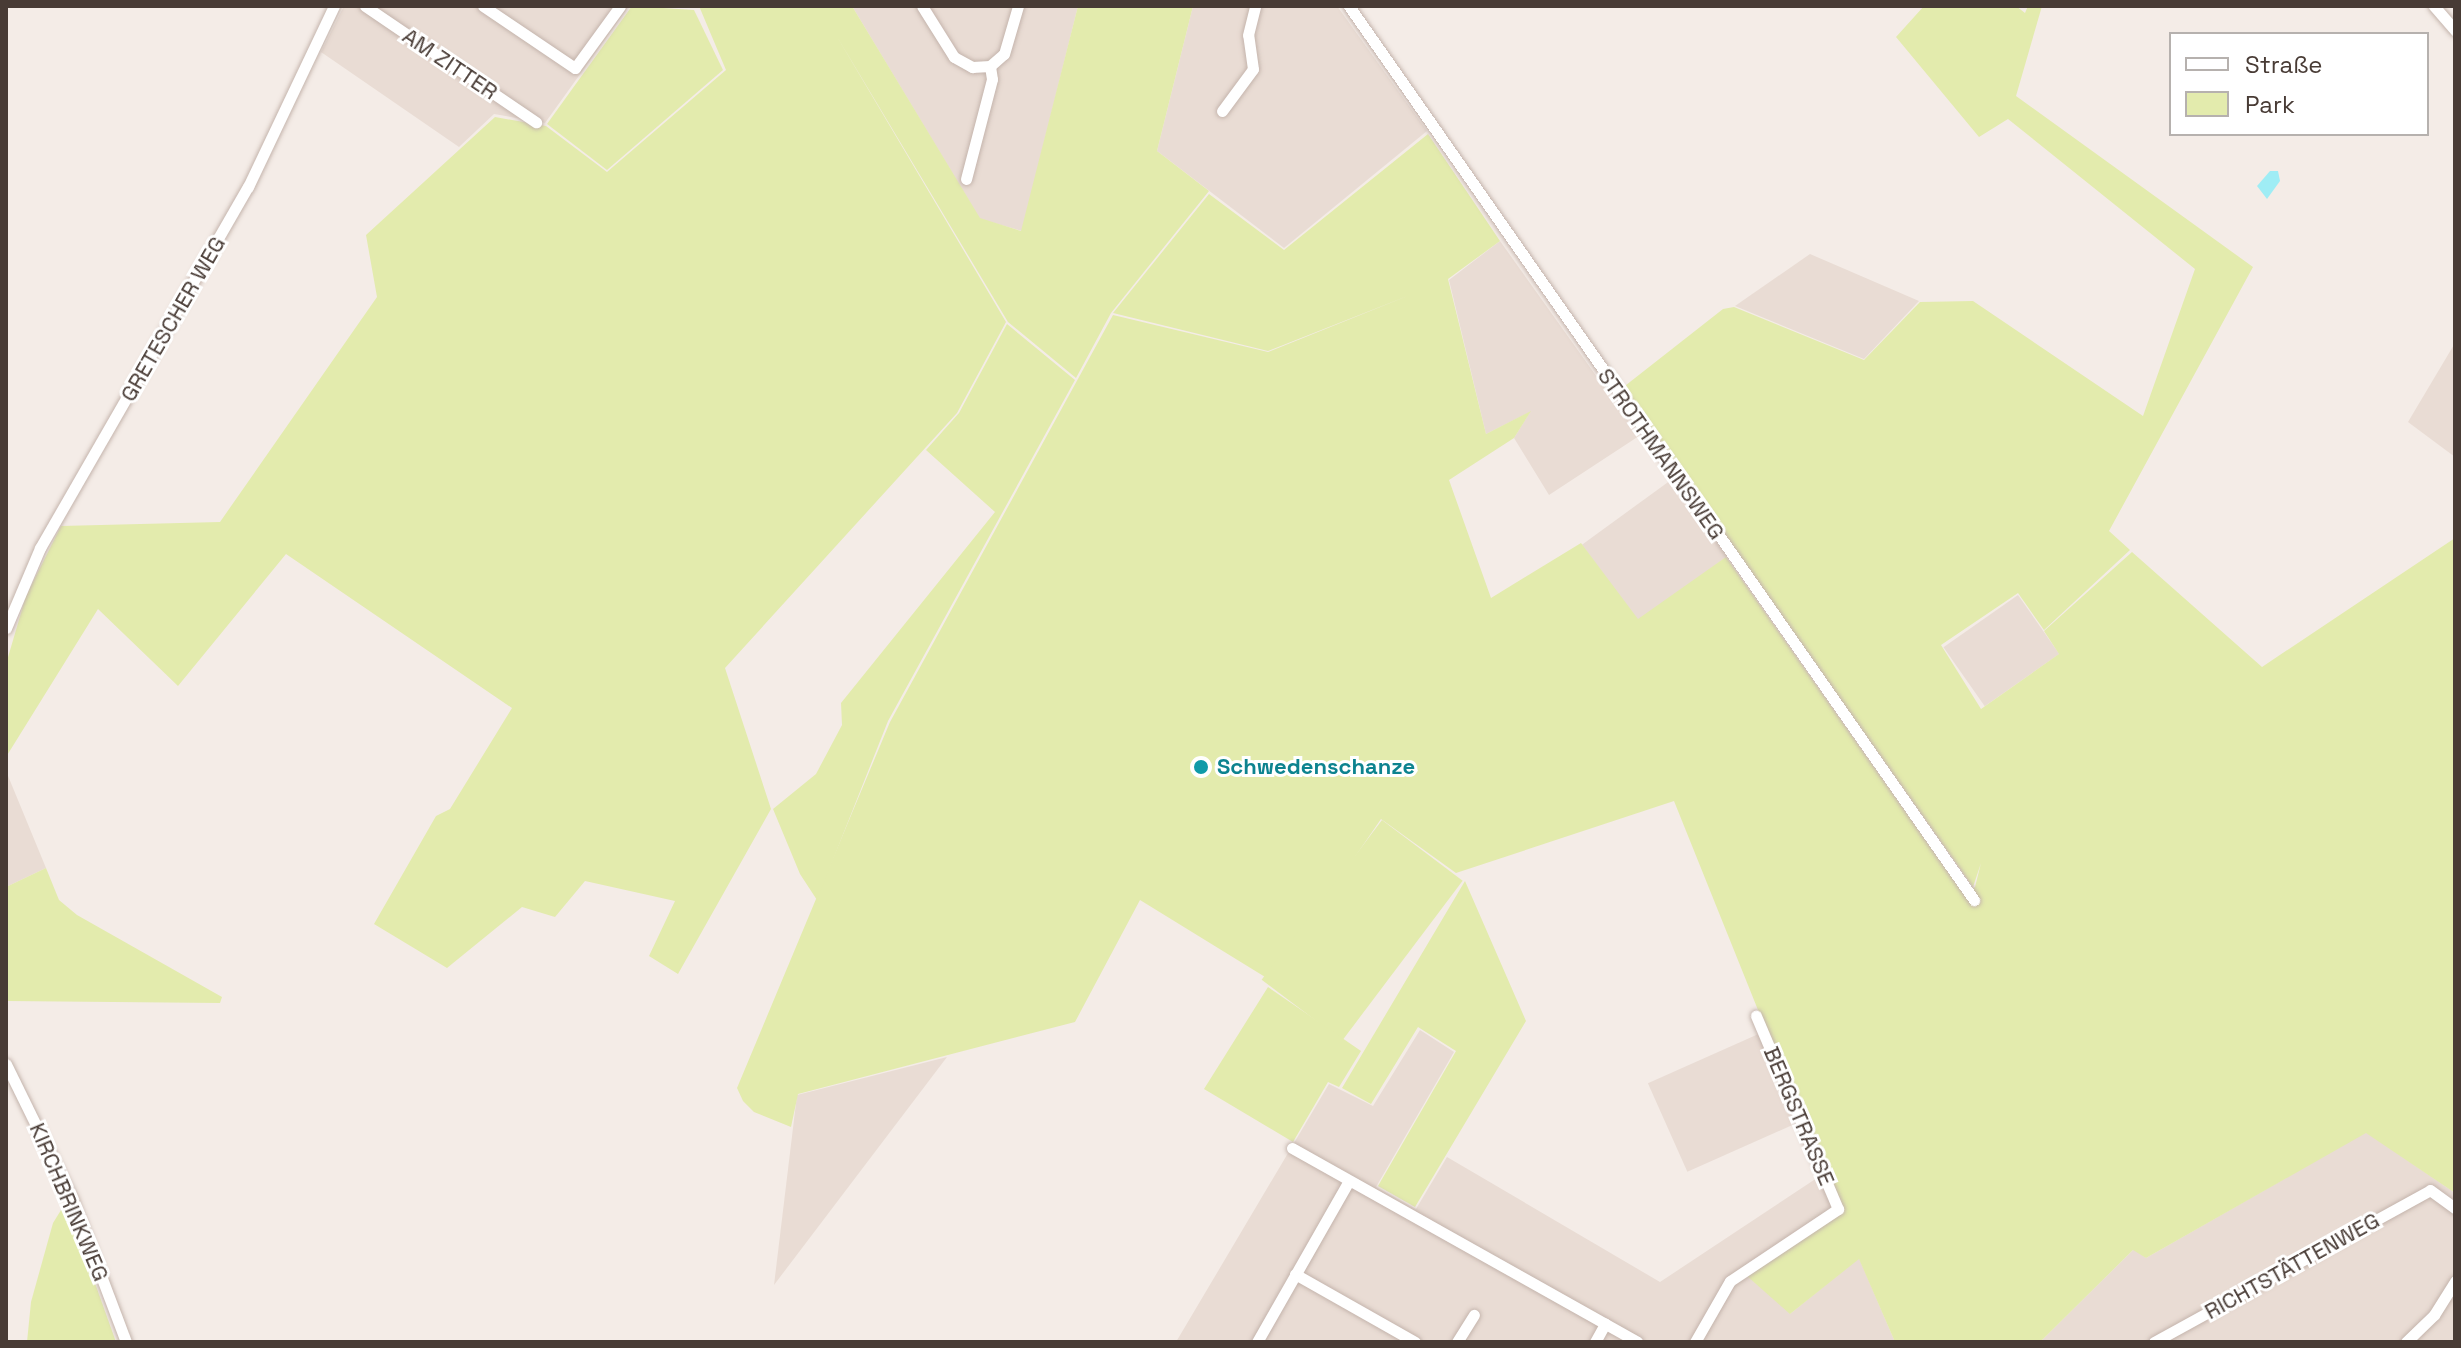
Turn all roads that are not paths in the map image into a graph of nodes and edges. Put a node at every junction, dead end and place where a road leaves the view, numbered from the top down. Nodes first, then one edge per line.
1 (334, 6) edge
2 (365, 6) edge
3 (483, 6) edge
4 (620, 6) edge
5 (922, 6) edge
6 (1018, 6) edge
7 (1255, 6) edge
8 (1349, 6) edge
9 (2434, 6) edge
10 (2455, 30) edge
11 (990, 66) junction
12 (1222, 111) dead end
13 (536, 122) dead end
14 (966, 179) dead end
15 (6, 628) edge
16 (1974, 900) dead end
17 (1756, 1016) dead end
18 (6, 1064) edge
19 (1292, 1148) dead end
20 (1349, 1181) junction
21 (2455, 1208) edge
22 (1295, 1274) junction
23 (2455, 1281) edge
24 (1474, 1315) dead end
25 (1605, 1324) junction
26 (126, 1342) edge
27 (1257, 1342) edge
28 (1415, 1342) edge
29 (1457, 1342) edge
30 (1595, 1342) edge
31 (1637, 1342) edge
32 (1695, 1342) edge
33 (2154, 1342) edge
34 (2406, 1342) edge

1 - 15 street, GRETESCHER WEG
2 - 13 street, AM ZITTER
3 - 4 street
5 - 11 street
6 - 11 street
7 - 12 street
8 - 16 street, STROTHMANNSWEG
9 - 10 street
11 - 14 street
17 - 32 street, BERGSTRASSE
18 - 26 street, KIRCHBRINKWEG
19 - 20 street
20 - 22 street
20 - 25 street
21 - 33 street, RICHTSTÄTTENWEG
22 - 27 street
22 - 28 street
23 - 34 street
24 - 29 street
25 - 30 street
25 - 31 street

